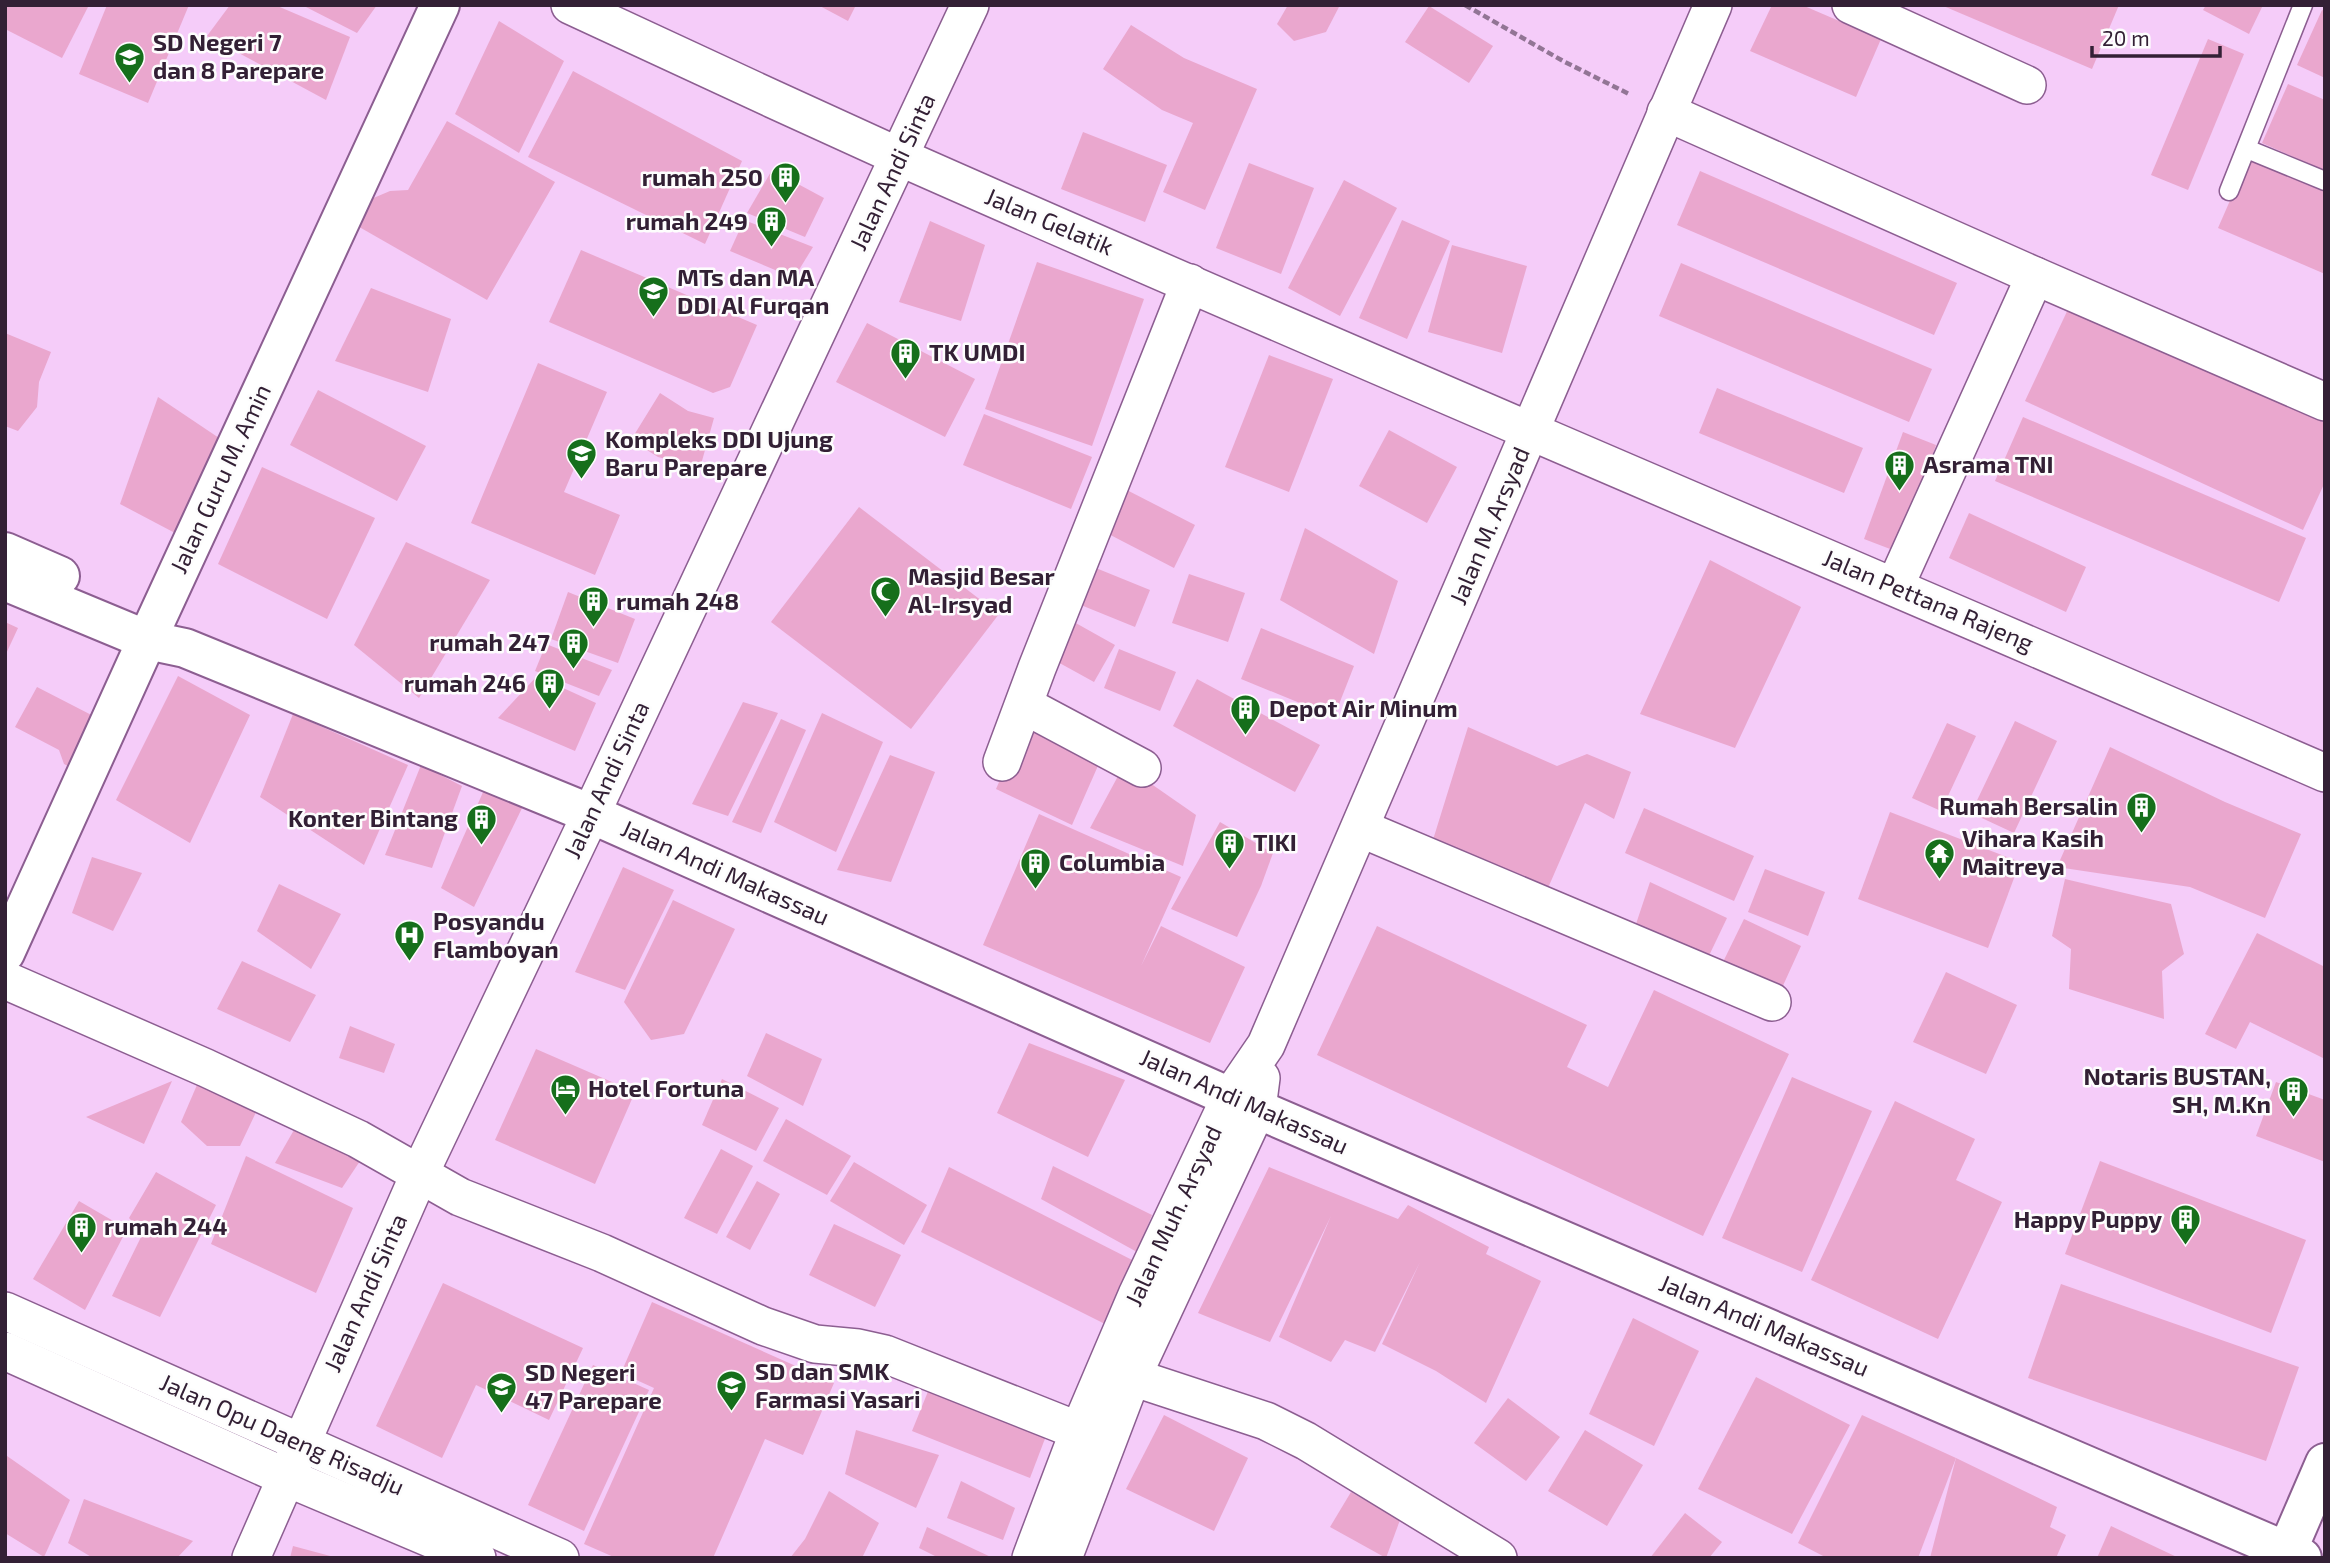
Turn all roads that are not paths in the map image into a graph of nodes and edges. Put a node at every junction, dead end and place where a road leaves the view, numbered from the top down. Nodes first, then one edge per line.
1 (440, 5) edge
2 (569, 5) edge
3 (970, 5) edge
4 (1713, 5) edge
5 (1851, 5) edge
6 (2303, 5) edge
7 (2027, 85) dead end
8 (1666, 112) junction
9 (2247, 149) junction
10 (900, 157) junction
11 (2325, 181) edge
12 (2230, 191) dead end
13 (2035, 276) junction
14 (1190, 283) junction
15 (2325, 402) edge
16 (1531, 431) junction
17 (5, 552) edge
18 (5, 581) edge
19 (1895, 586) junction
20 (152, 630) junction
21 (1024, 705) junction
22 (1002, 762) dead end
23 (1142, 768) dead end
24 (2325, 773) edge
25 (592, 814) junction
26 (1360, 828) junction
27 (5, 953) edge
28 (5, 980) edge
29 (1772, 1002) dead end
30 (1266, 1045) joint
31 (1244, 1102) junction
32 (419, 1175) junction
33 (5, 1311) edge
34 (5, 1351) edge
35 (1119, 1372) junction
36 (1079, 1431) junction
37 (300, 1443) junction
38 (2325, 1463) edge
39 (288, 1478) junction
40 (2291, 1555) edge
41 (251, 1558) edge
42 (477, 1558) edge
43 (560, 1558) edge
44 (1031, 1558) edge
45 (1063, 1558) edge
46 (1498, 1558) edge

1 - 20 street, Jalan Guru M. Amin
2 - 10 street, Jalan Gelatik
3 - 10 street, Jalan Andi Sinta
4 - 8 street, Jalan M. Arsyad
5 - 7 street
6 - 9 lane
8 - 13 street
8 - 16 street, Jalan M. Arsyad
9 - 11 lane
9 - 12 lane
10 - 14 street, Jalan Gelatik
10 - 25 street, Jalan Andi Sinta
13 - 15 street
13 - 19 street
14 - 16 street, Jalan Gelatik
14 - 21 street
16 - 19 street, Jalan Pettana Rajeng
16 - 26 street, Jalan M. Arsyad
17 - 20 street
18 - 20 street
19 - 24 street, Jalan Pettana Rajeng
20 - 25 street, Jalan Andi Makassau
20 - 27 street, Jalan Guru M. Amin
21 - 22 street
21 - 23 street
25 - 31 street, Jalan Andi Makassau
25 - 32 street, Jalan Andi Sinta
26 - 29 street
26 - 30 street, Jalan M. Arsyad
28 - 32 street
30 - 31 street, Jalan Muh. Arsyad
31 - 35 street, Jalan Muh. Arsyad
31 - 40 street, Jalan Andi Makassau
32 - 36 street
32 - 37 street, Jalan Andi Sinta
33 - 37 street, Jalan Opu Daeng Risadju
34 - 39 street, Jalan Opu Daeng Risadju
35 - 36 street, Jalan Muh. Arsyad
35 - 45 street, Jalan Muh. Arsyad
35 - 46 street
36 - 44 street, Jalan Muh. Arsyad
37 - 39 street, Jalan Andi Sinta
37 - 43 street, Jalan Opu Daeng Risadju
38 - 40 street
39 - 41 street, Jalan Andi Sinta
39 - 42 street, Jalan Opu Daeng Risadju

